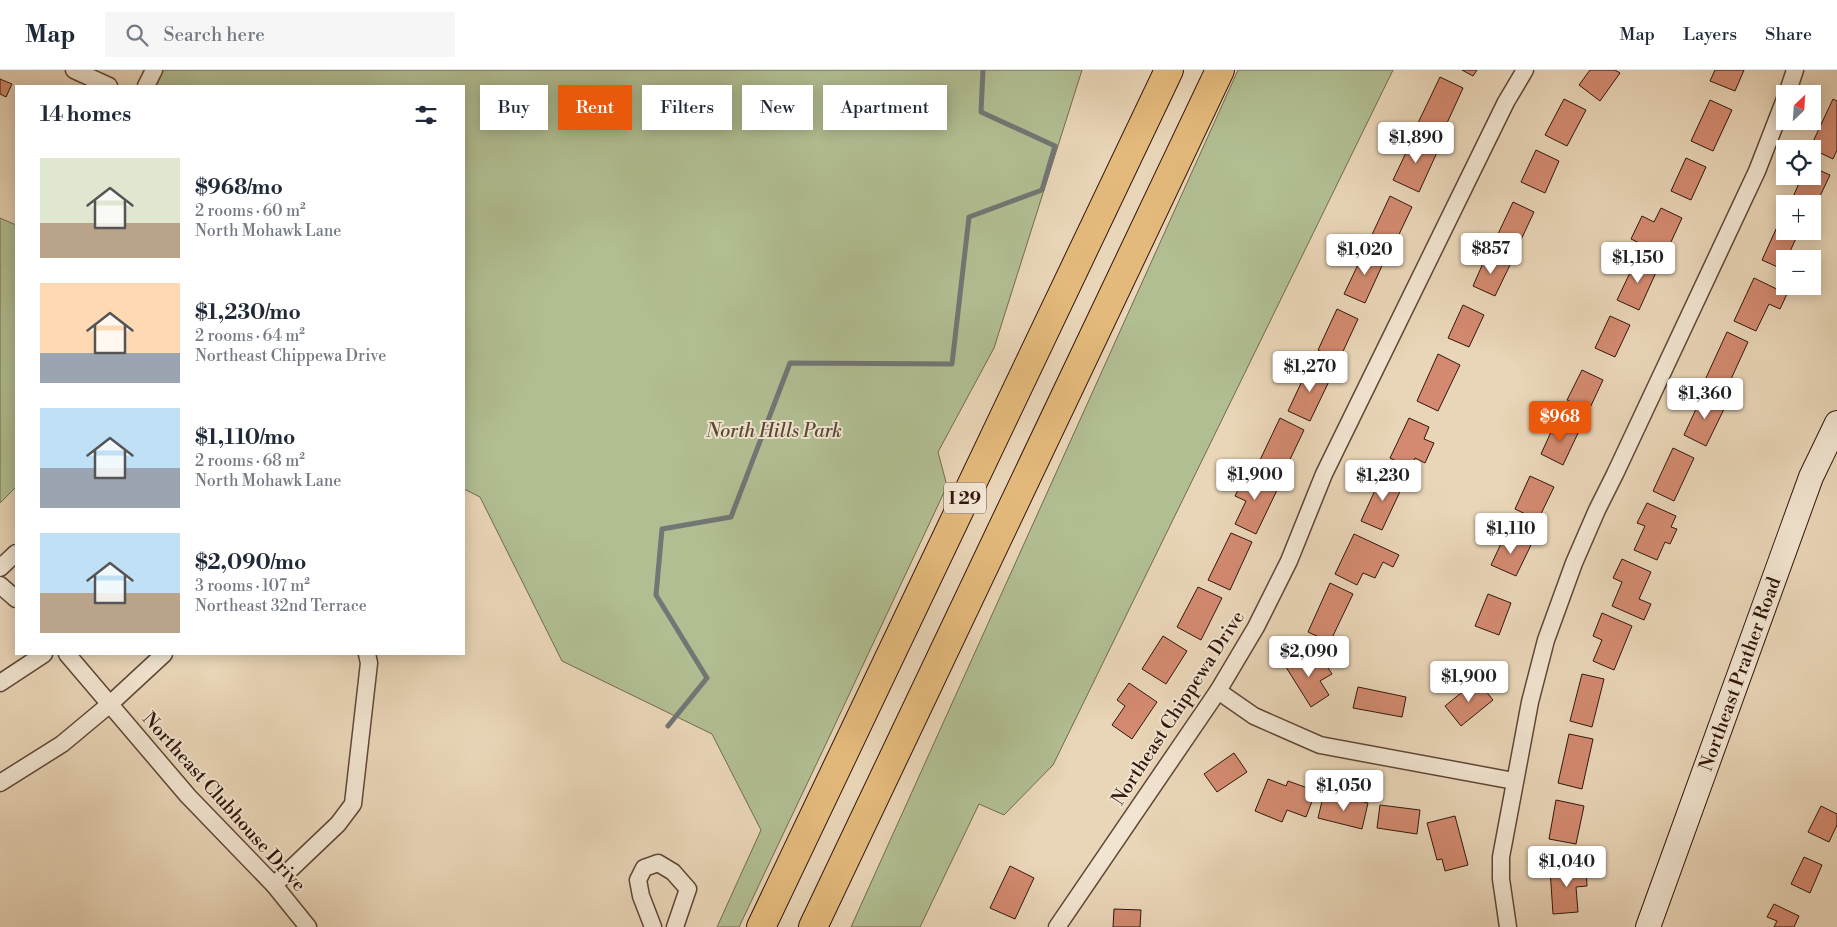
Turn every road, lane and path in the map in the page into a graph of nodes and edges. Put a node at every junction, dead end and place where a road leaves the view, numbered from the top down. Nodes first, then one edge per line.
1 (74, 70) edge
2 (154, 70) edge
3 (1169, 70) edge
4 (1220, 70) edge
5 (1525, 70) edge
6 (1795, 70) edge
7 (107, 85) edge
8 (146, 85) edge
9 (1790, 85) edge
10 (1776, 122) edge
11 (1837, 423) edge
12 (15, 554) edge
13 (0, 568) edge
14 (0, 585) edge
15 (15, 599) edge
16 (43, 655) edge
17 (68, 655) edge
18 (163, 655) edge
19 (367, 655) edge
20 (0, 684) edge
21 (1218, 691) junction
22 (110, 704) junction
23 (1514, 781) junction
24 (0, 783) edge
25 (274, 885) junction
26 (308, 927) edge
27 (653, 927) edge
28 (675, 927) edge
29 (761, 927) edge
30 (813, 927) edge
31 (1057, 927) edge
32 (1508, 927) edge
33 (1648, 927) edge

1 - 7 street
2 - 8 street
3 - 29 highway, I 29
4 - 30 highway, I 29
5 - 21 street, Northeast Chippewa Drive
6 - 9 street
10 - 23 street
11 - 33 main road, Northeast Prather Road
12 - 13 street
14 - 15 street
16 - 20 street
17 - 22 street, Northeast Clubhouse Drive
18 - 22 street
19 - 25 street
21 - 23 street
21 - 31 street, Northeast Chippewa Drive
22 - 24 street
22 - 25 street, Northeast Clubhouse Drive
23 - 32 street
25 - 26 street, Northeast Clubhouse Drive
27 - 28 street

